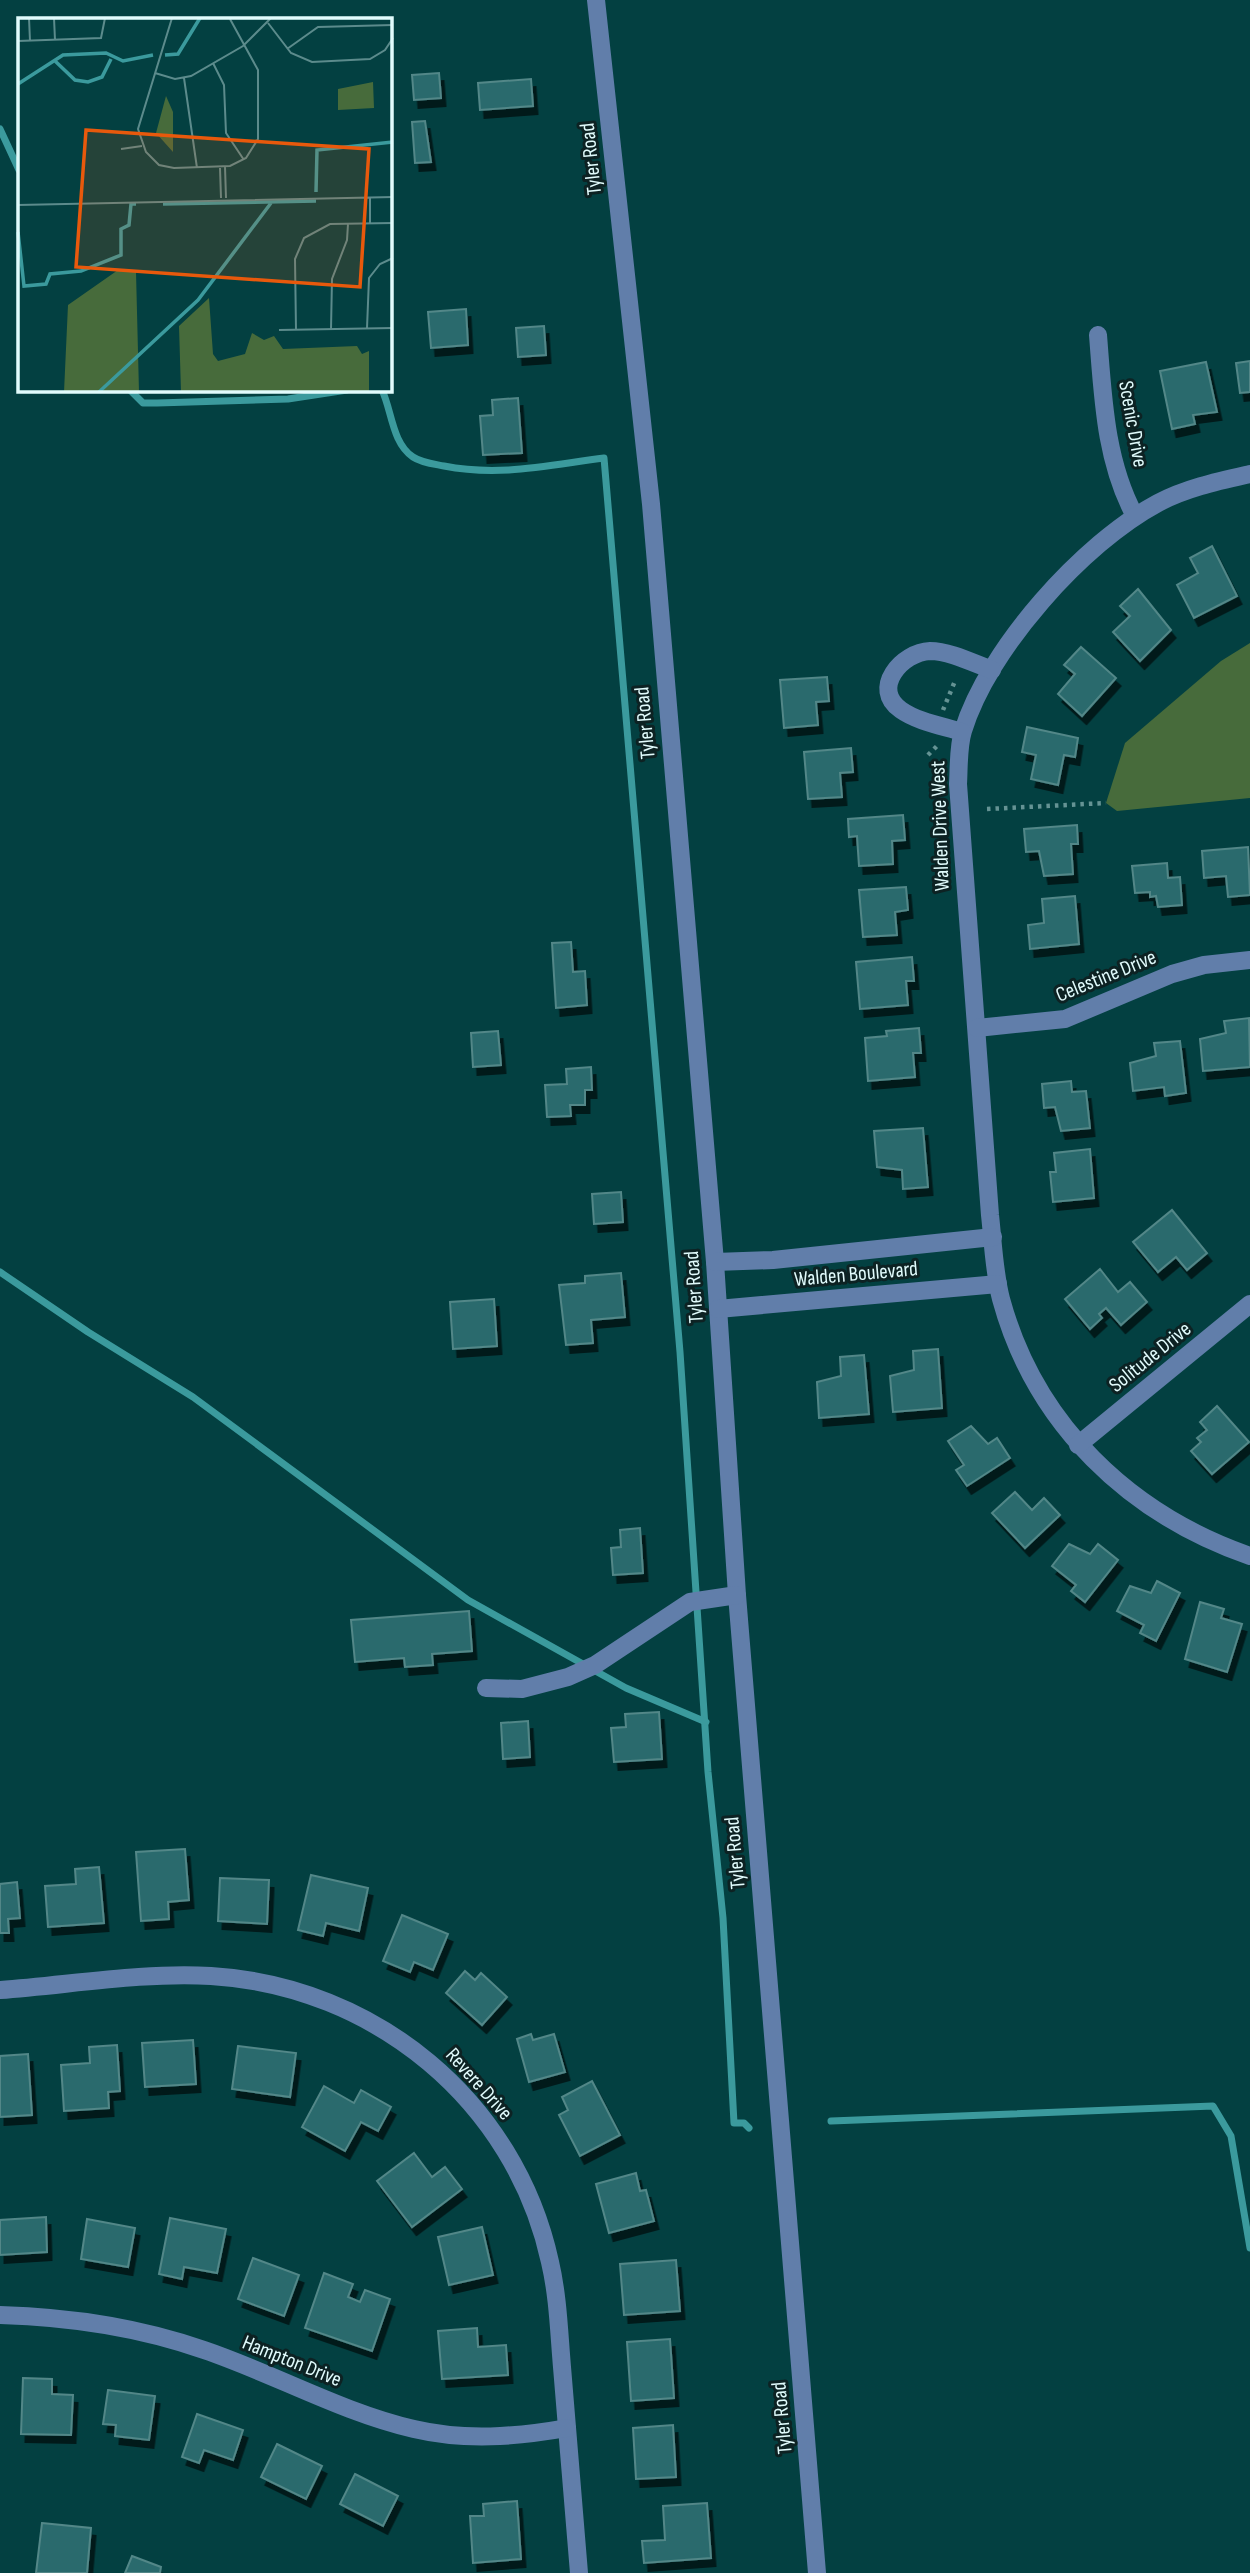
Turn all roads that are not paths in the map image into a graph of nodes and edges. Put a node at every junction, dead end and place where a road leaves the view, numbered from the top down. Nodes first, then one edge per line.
1 (596, 0) edge
2 (1098, 335) dead end
3 (1250, 474) edge
4 (1135, 516) junction
5 (992, 670) junction
6 (962, 732) junction
7 (1250, 960) edge
8 (977, 1028) junction
9 (993, 1237) junction
10 (715, 1262) junction
11 (998, 1284) junction
12 (1250, 1304) edge
13 (718, 1309) junction
14 (1078, 1445) junction
15 (1250, 1556) edge
16 (737, 1595) junction
17 (486, 1688) dead end
18 (0, 1990) edge
19 (0, 2315) edge
20 (567, 2427) junction
21 (579, 2573) edge
22 (817, 2573) edge

1 - 10 street, Tyler Road
2 - 4 street, Scenic Drive
3 - 4 street, Walden Drive West
4 - 5 street, Walden Drive West
5 - 6 street, Walden Drive West
5 - 6 street
6 - 8 street, Walden Drive West
7 - 8 street, Celestine Drive
8 - 9 street, Walden Drive West
9 - 10 street, Walden Boulevard
9 - 11 street, Walden Drive West
10 - 13 street, Tyler Road
11 - 13 street, Walden Boulevard
11 - 14 street, Walden Drive West
12 - 14 street, Solitude Drive
13 - 16 street, Tyler Road
14 - 15 street, Walden Drive West
16 - 17 street
16 - 22 street, Tyler Road
18 - 20 street, Revere Drive
19 - 20 street, Hampton Drive
20 - 21 street, Revere Drive

